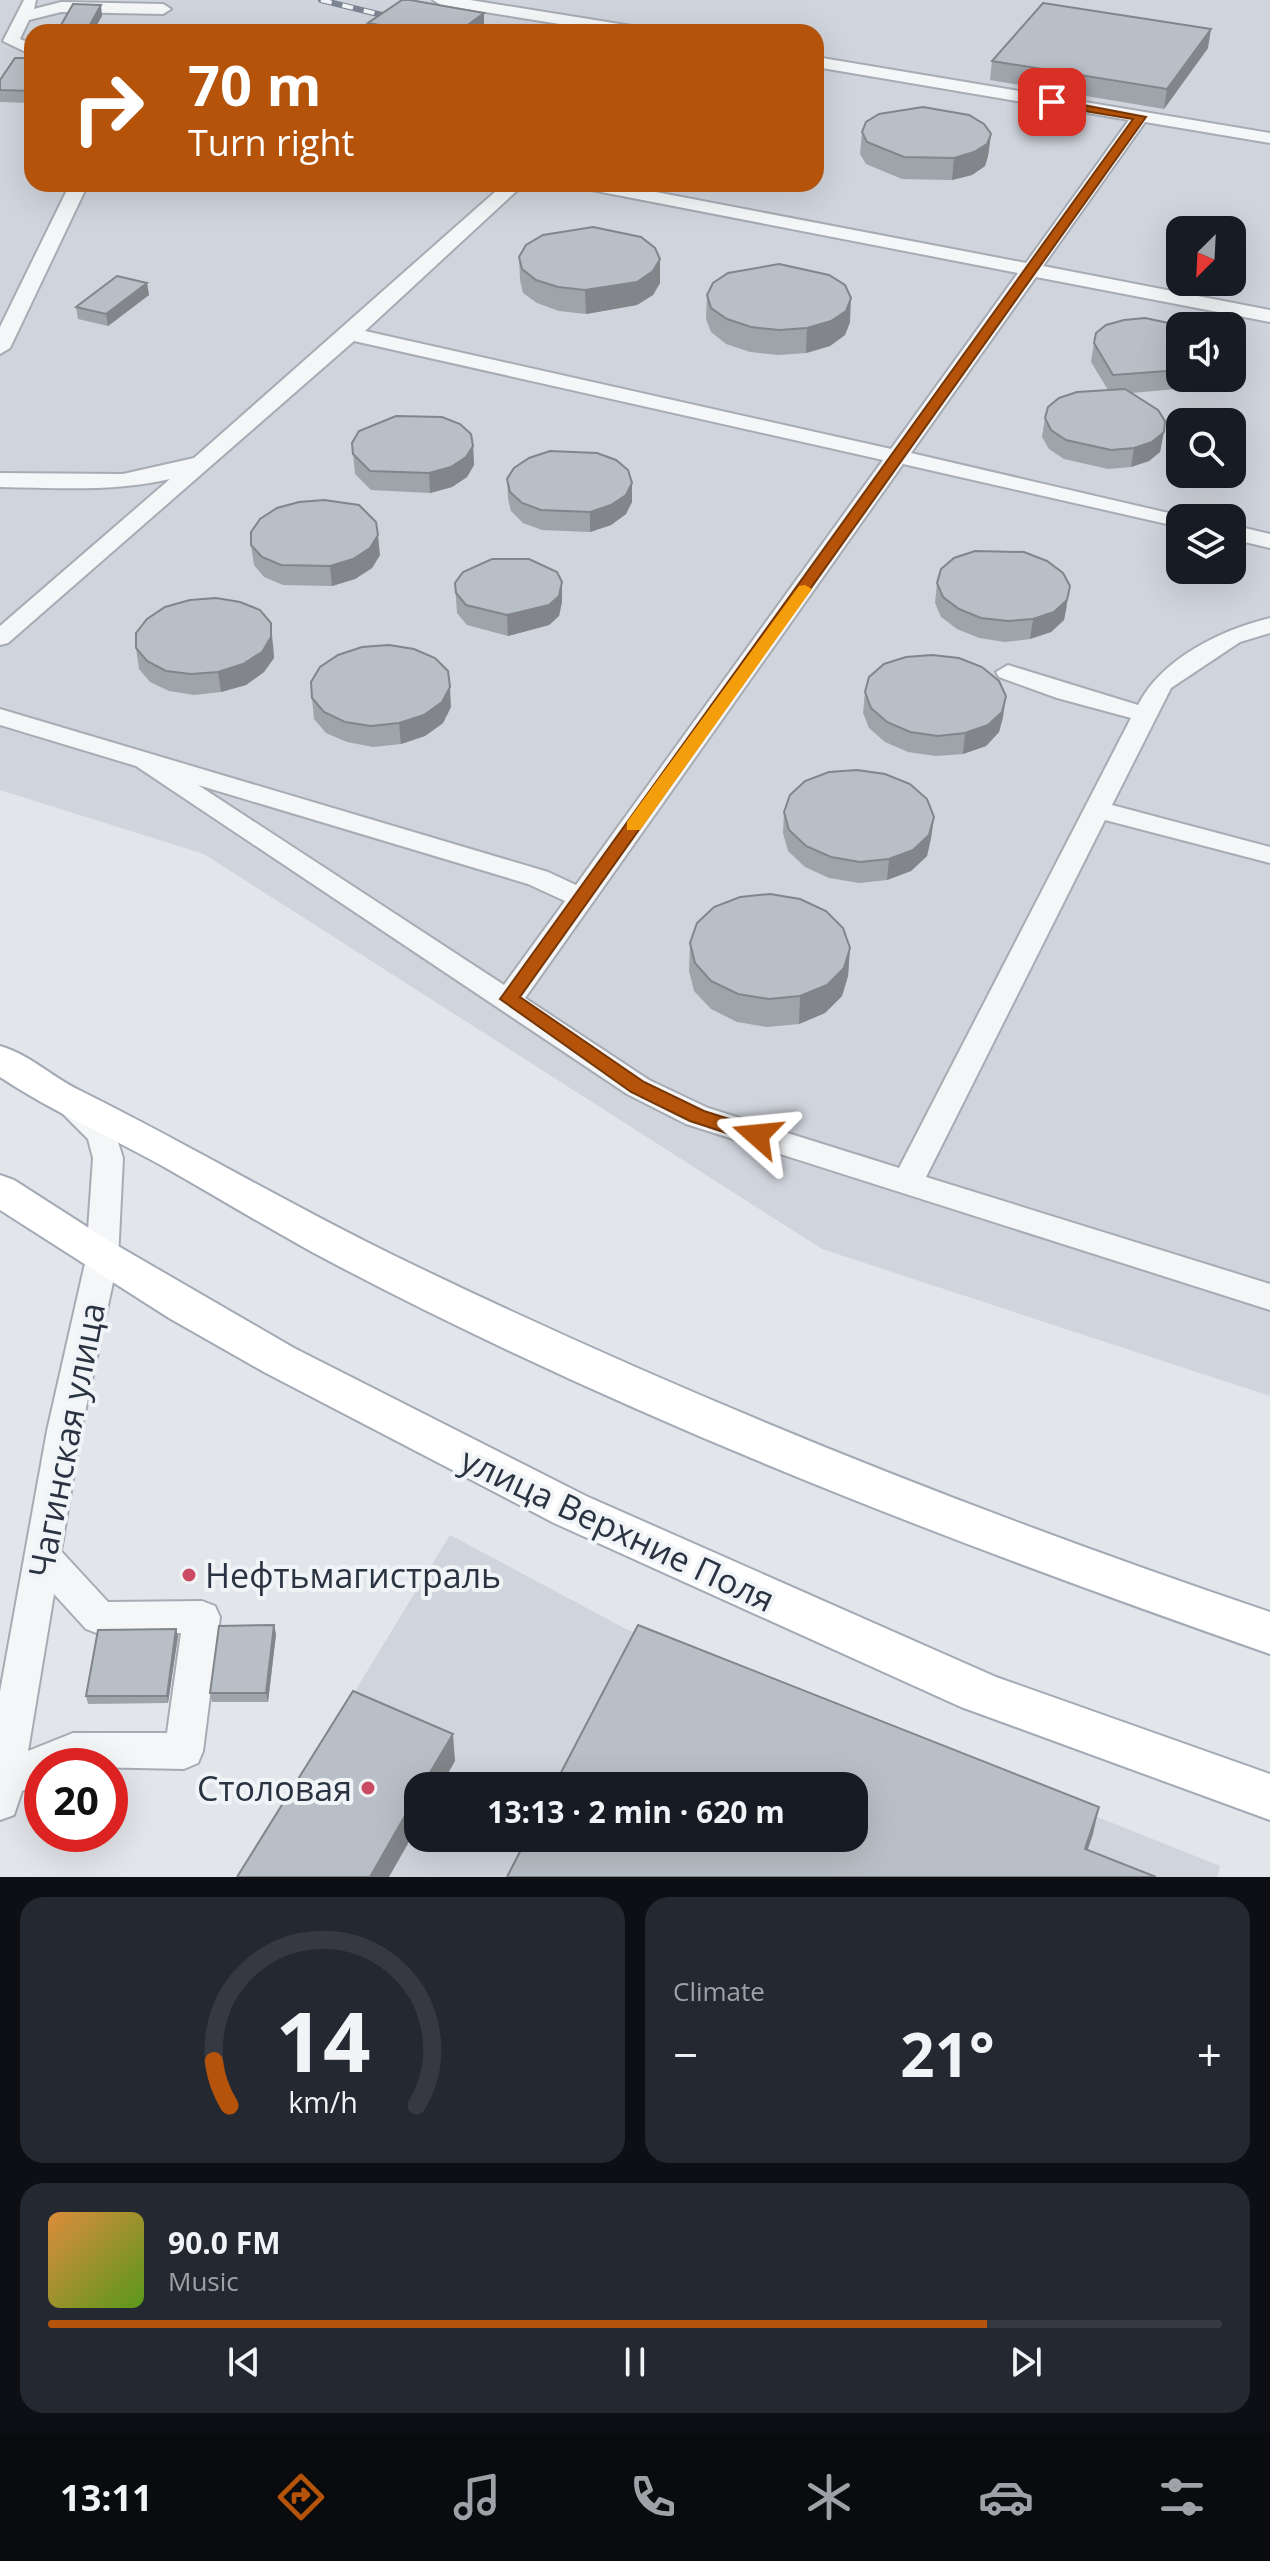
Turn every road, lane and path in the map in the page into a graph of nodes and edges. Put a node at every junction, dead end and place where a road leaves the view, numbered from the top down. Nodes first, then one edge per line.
1 (441, 0) edge
2 (166, 4) edge
3 (27, 9) edge
4 (156, 24) edge
5 (589, 24) edge
6 (24, 47) edge
7 (824, 63) edge
8 (1140, 117) junction
9 (1270, 138) edge
10 (75, 192) edge
11 (506, 192) edge
12 (628, 192) edge
13 (1030, 269) junction
14 (1270, 316) edge
15 (350, 334) junction
16 (0, 348) edge
17 (208, 457) junction
18 (900, 457) junction
19 (0, 480) edge
20 (1166, 517) edge
21 (1246, 535) edge
22 (1270, 541) edge
23 (1270, 625) edge
24 (0, 638) edge
25 (1008, 672) dead end
26 (1144, 714) junction
27 (0, 717) edge
28 (146, 762) junction
29 (1095, 809) junction
30 (1270, 855) edge
31 (581, 898) junction
32 (509, 999) junction
33 (0, 1059) edge
34 (59, 1097) junction
35 (907, 1184) junction
36 (0, 1190) edge
37 (102, 1259) junction
38 (1270, 1297) edge
39 (43, 1556) junction
40 (1270, 1633) edge
41 (3, 1790) edge
42 (1270, 1797) edge

1 - 5 street
2 - 3 street
2 - 4 street
3 - 6 street
7 - 8 street
8 - 9 street
8 - 13 street
10 - 16 street
11 - 15 street
12 - 13 street
13 - 14 street
13 - 18 street
15 - 17 street
15 - 18 street
17 - 19 street
17 - 24 street
18 - 20 street
18 - 31 street
21 - 22 street
23 - 26 street
25 - 26 street
26 - 29 street
27 - 28 street
28 - 31 street
28 - 32 street
29 - 30 street
29 - 35 street
31 - 32 street
32 - 35 street
33 - 34 main road
34 - 37 street, Чагинская улица
34 - 40 main road
35 - 38 street
36 - 37 main road, улица Верхние Поля
37 - 39 street, Чагинская улица
37 - 42 main road, улица Верхние Поля
39 - 41 street, Чагинская улица
39 - 41 street

